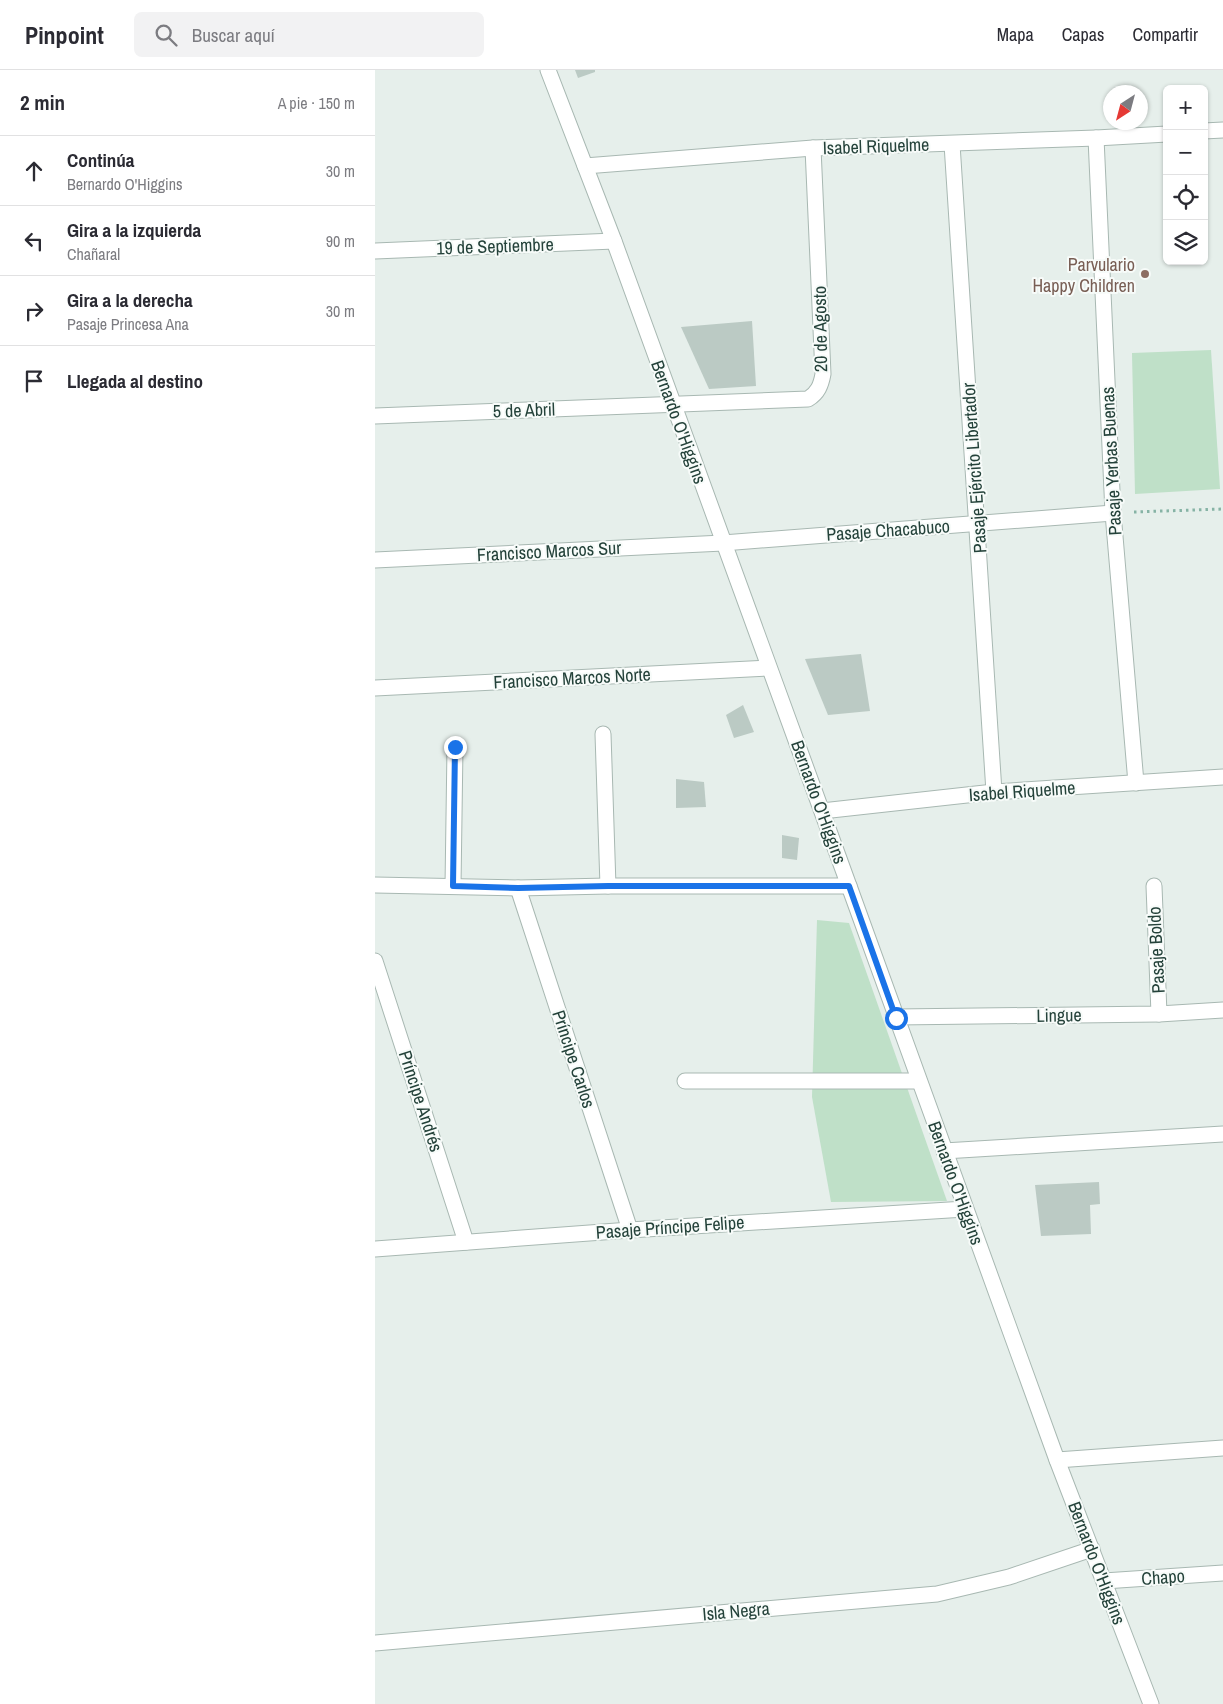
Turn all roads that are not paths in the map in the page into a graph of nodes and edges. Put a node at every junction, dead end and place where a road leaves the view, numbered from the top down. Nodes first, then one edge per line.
1 (548, 70) edge
2 (1223, 130) edge
3 (1208, 132) edge
4 (1163, 134) edge
5 (1096, 138) junction
6 (952, 144) junction
7 (813, 148) junction
8 (585, 166) junction
9 (614, 241) junction
10 (375, 251) edge
11 (672, 404) junction
12 (375, 416) edge
13 (1113, 513) junction
14 (978, 523) junction
15 (723, 542) junction
16 (375, 560) edge
17 (769, 668) junction
18 (375, 688) edge
19 (603, 734) dead end
20 (455, 747) dead end
21 (1223, 778) edge
22 (1136, 783) junction
23 (994, 792) junction
24 (822, 811) junction
25 (375, 886) edge
26 (453, 886) junction
27 (608, 886) junction
28 (849, 886) junction
29 (1153, 886) dead end
30 (518, 888) junction
31 (375, 961) edge
32 (1223, 1010) edge
33 (1159, 1014) junction
34 (896, 1018) junction
35 (685, 1081) dead end
36 (919, 1081) junction
37 (1223, 1134) edge
38 (944, 1151) junction
39 (965, 1209) junction
40 (629, 1230) junction
41 (466, 1242) junction
42 (375, 1249) edge
43 (1223, 1448) edge
44 (1057, 1460) junction
45 (1092, 1549) junction
46 (1223, 1573) edge
47 (1104, 1581) junction
48 (375, 1643) edge
49 (1151, 1704) edge

1 - 8 street, Bernardo O'Higgins
2 - 3 street
4 - 5 street, Isabel Riquelme
5 - 6 street, Isabel Riquelme
5 - 13 street, Pasaje Yerbas Buenas
6 - 7 street, Isabel Riquelme
6 - 14 street, Pasaje Ejército Libertador
7 - 8 street, Isabel Riquelme
7 - 11 street, 20 de Agosto
8 - 9 street, Bernardo O'Higgins
9 - 10 street, 19 de Septiembre
9 - 11 street, Bernardo O'Higgins
11 - 12 street, 5 de Abril
11 - 15 street, Bernardo O'Higgins
13 - 14 street, Pasaje Chacabuco
13 - 22 street, Pasaje Yerbas Buenas
14 - 15 street, Pasaje Chacabuco
14 - 23 street, Pasaje Ejército Libertador
15 - 16 street, Francisco Marcos Sur
15 - 17 street, Bernardo O'Higgins
17 - 18 street, Francisco Marcos Norte
17 - 24 street, Bernardo O'Higgins
19 - 27 street
20 - 26 street
21 - 22 street, Isabel Riquelme
22 - 23 street, Isabel Riquelme
23 - 24 street, Isabel Riquelme
24 - 28 street, Bernardo O'Higgins
25 - 26 street
26 - 30 street
27 - 28 street
27 - 30 street
28 - 34 street, Bernardo O'Higgins
29 - 33 street, Pasaje Boldo
30 - 40 street, Príncipe Carlos
31 - 41 street, Príncipe Andrés
32 - 33 street, Lingue
33 - 34 street, Lingue
34 - 36 street, Bernardo O'Higgins
35 - 36 street
36 - 38 street, Bernardo O'Higgins
37 - 38 street
38 - 39 street, Bernardo O'Higgins
39 - 40 street, Pasaje Príncipe Felipe
39 - 44 street, Bernardo O'Higgins
40 - 41 street, Pasaje Príncipe Felipe
41 - 42 street, Pasaje Príncipe Felipe
43 - 44 street
44 - 45 street, Bernardo O'Higgins
45 - 47 street, Bernardo O'Higgins
45 - 48 street, Isla Negra
46 - 47 street, Chapo
47 - 49 street, Bernardo O'Higgins

